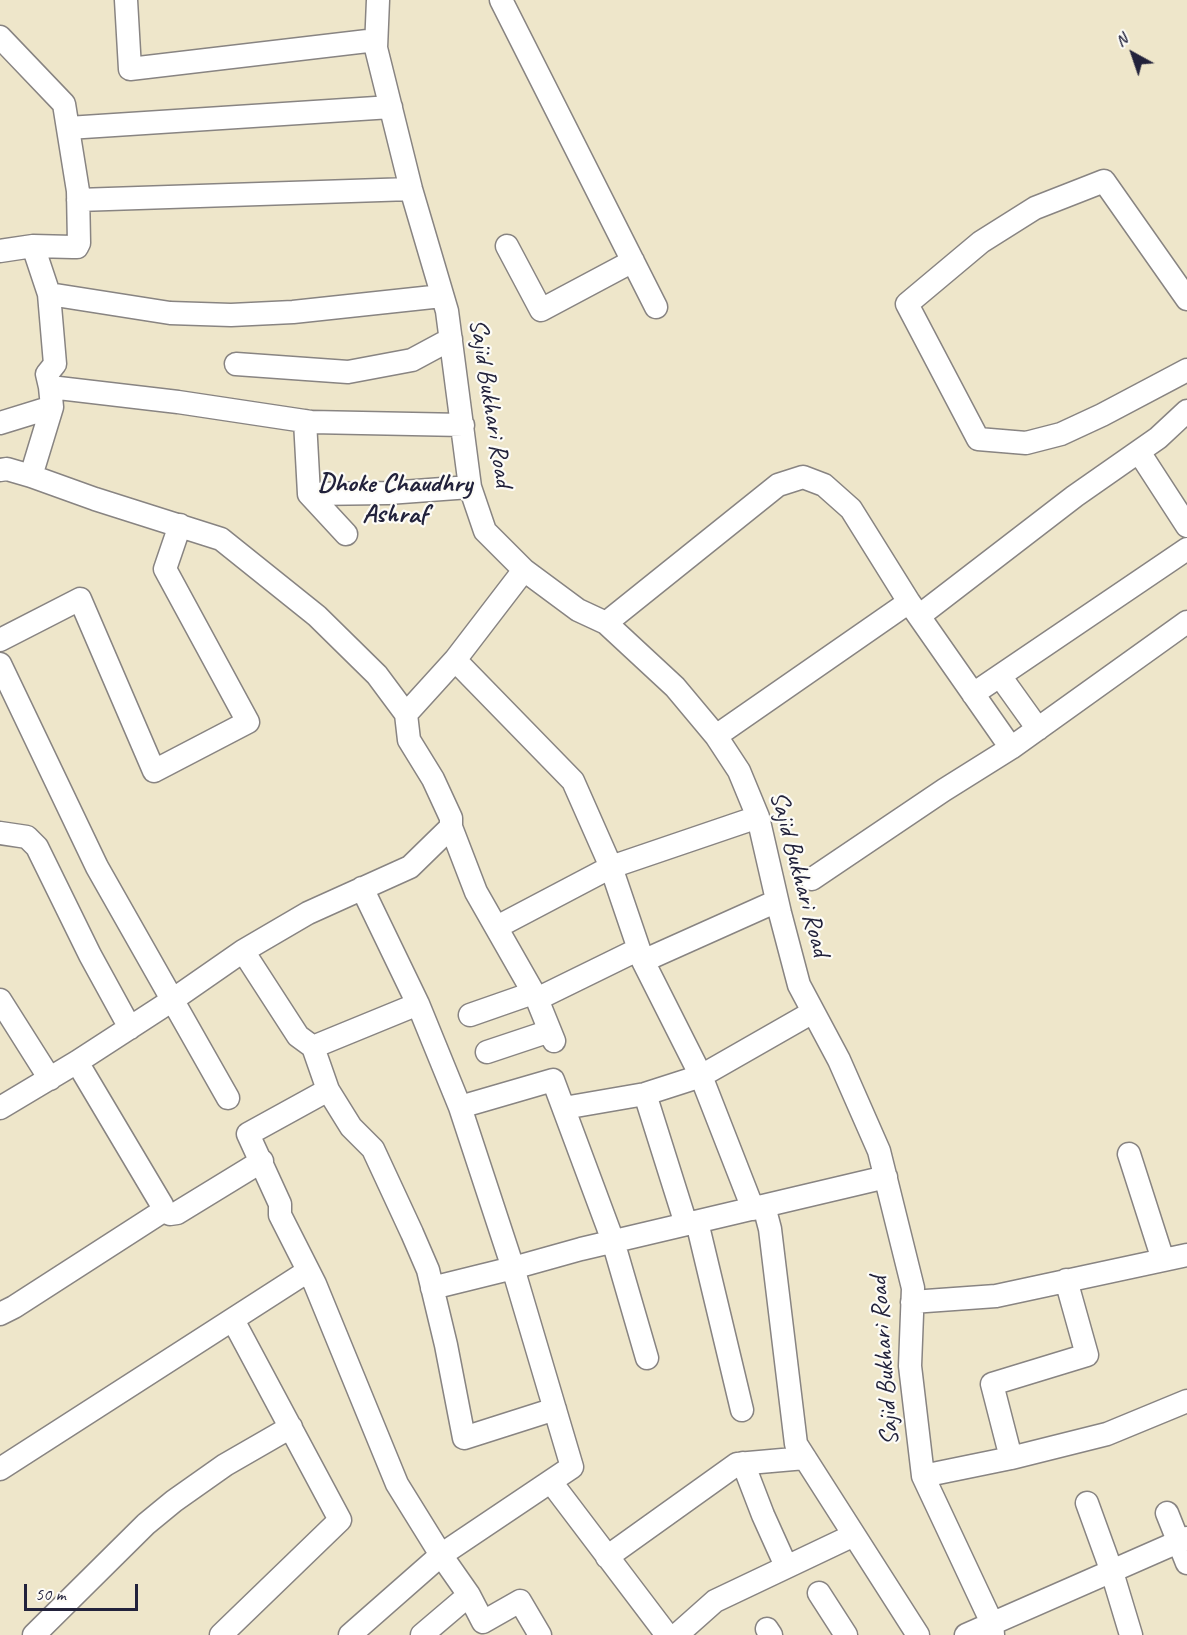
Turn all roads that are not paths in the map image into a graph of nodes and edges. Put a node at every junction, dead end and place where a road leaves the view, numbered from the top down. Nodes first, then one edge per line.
1 (126, 0) edge
2 (378, 0) edge
3 (501, 0) edge
4 (0, 38) edge
5 (376, 40) junction
6 (391, 107) junction
7 (68, 128) junction
8 (411, 189) junction
9 (78, 200) junction
10 (33, 246) junction
11 (507, 246) dead end
12 (0, 251) edge
13 (633, 261) junction
14 (49, 294) junction
15 (442, 296) junction
16 (1187, 299) edge
17 (656, 307) dead end
18 (451, 339) junction
19 (236, 364) dead end
20 (1187, 370) edge
21 (1165, 382) junction
22 (51, 397) junction
23 (1187, 411) edge
24 (305, 421) junction
25 (0, 423) edge
26 (463, 425) junction
27 (1139, 452) junction
28 (0, 470) edge
29 (31, 476) junction
30 (470, 487) junction
31 (309, 494) junction
32 (180, 525) junction
33 (1187, 526) edge
34 (346, 534) dead end
35 (1187, 549) edge
36 (524, 570) junction
37 (914, 609) junction
38 (1187, 622) edge
39 (606, 623) junction
40 (0, 640) edge
41 (455, 660) junction
42 (0, 664) edge
43 (1000, 676) junction
44 (974, 694) junction
45 (406, 714) junction
46 (1038, 729) junction
47 (716, 736) junction
48 (1011, 748) junction
49 (758, 816) junction
50 (451, 827) junction
51 (0, 832) edge
52 (611, 867) junction
53 (812, 879) dead end
54 (362, 888) junction
55 (777, 901) junction
56 (497, 927) junction
57 (243, 951) junction
58 (641, 955) junction
59 (535, 996) junction
60 (0, 1000) edge
61 (171, 1001) junction
62 (418, 1004) junction
63 (813, 1012) junction
64 (470, 1015) dead end
65 (130, 1028) junction
66 (313, 1047) junction
67 (488, 1052) dead end
68 (77, 1062) junction
69 (701, 1076) junction
70 (50, 1079) junction
71 (328, 1090) junction
72 (645, 1094) junction
73 (228, 1098) dead end
74 (460, 1107) junction
75 (0, 1108) edge
76 (564, 1108) junction
77 (1128, 1154) dead end
78 (262, 1161) junction
79 (886, 1177) junction
80 (759, 1207) junction
81 (163, 1211) junction
82 (691, 1223) junction
83 (613, 1241) junction
84 (1187, 1255) edge
85 (1163, 1260) junction
86 (513, 1268) junction
87 (308, 1271) junction
88 (1066, 1280) junction
89 (432, 1288) junction
90 (912, 1302) junction
91 (0, 1314) edge
92 (233, 1320) junction
93 (647, 1358) dead end
94 (1187, 1401) edge
95 (555, 1409) junction
96 (742, 1410) dead end
97 (291, 1427) junction
98 (805, 1458) junction
99 (1011, 1458) junction
100 (743, 1462) junction
101 (0, 1469) edge
102 (923, 1476) junction
103 (550, 1482) junction
104 (1087, 1503) dead end
105 (1167, 1513) dead end
106 (854, 1535) junction
107 (1184, 1548) edge
108 (441, 1555) junction
109 (607, 1557) junction
110 (786, 1566) junction
111 (1112, 1572) junction
112 (819, 1593) dead end
113 (469, 1595) junction
114 (993, 1629) edge
115 (234, 1630) edge
116 (34, 1635) edge
117 (350, 1635) edge
118 (422, 1635) edge
119 (540, 1635) edge
120 (675, 1635) edge
121 (846, 1635) edge
122 (918, 1635) edge
123 (966, 1635) edge
124 (1131, 1635) edge

1 - 5 street
2 - 5 street, Sajid Bukhari Road
3 - 13 street
4 - 7 street
5 - 6 street, Sajid Bukhari Road
6 - 7 street
6 - 8 street, Sajid Bukhari Road
7 - 9 street
8 - 9 street
8 - 15 street, Sajid Bukhari Road
9 - 10 street
10 - 12 street
10 - 14 street
11 - 13 street
13 - 17 street
14 - 15 street
14 - 22 street
15 - 18 street, Sajid Bukhari Road
16 - 21 street
18 - 19 street
18 - 26 street, Sajid Bukhari Road
20 - 21 street
21 - 23 street
22 - 24 street
22 - 25 street
22 - 29 street
23 - 27 street
24 - 26 street
24 - 31 street
26 - 30 street, Sajid Bukhari Road
27 - 33 street
27 - 37 street
28 - 29 street
29 - 32 street
30 - 31 street
30 - 36 street, Sajid Bukhari Road
31 - 34 street
32 - 40 street
32 - 45 street
35 - 43 street
36 - 39 street, Sajid Bukhari Road
36 - 41 street
37 - 39 street
37 - 44 street
37 - 47 street
38 - 46 street
39 - 47 street, Sajid Bukhari Road
41 - 45 street
41 - 52 street
42 - 61 street
43 - 44 street
43 - 46 street
44 - 48 street
45 - 50 street
46 - 48 street
47 - 49 street, Sajid Bukhari Road
48 - 53 street
49 - 52 street
49 - 55 street, Sajid Bukhari Road
50 - 54 street
50 - 56 street
51 - 65 street
52 - 56 street
52 - 58 street
54 - 57 street
54 - 62 street
55 - 58 street
55 - 63 street, Sajid Bukhari Road
56 - 59 street
57 - 61 street
57 - 66 street
58 - 59 street
58 - 69 street
59 - 64 street
59 - 67 street
60 - 70 street
61 - 65 street
61 - 73 street
62 - 66 street
62 - 74 street
63 - 69 street
63 - 79 street, Sajid Bukhari Road
65 - 68 street
66 - 71 street
68 - 70 street
68 - 81 street
69 - 72 street
69 - 80 street
70 - 75 street
71 - 78 street
71 - 89 street
72 - 76 street
72 - 82 street
74 - 76 street
74 - 86 street
76 - 83 street
77 - 85 street
78 - 81 street
78 - 87 street
79 - 80 street
79 - 90 street, Sajid Bukhari Road
80 - 82 street
80 - 98 street
81 - 91 street
82 - 83 street
82 - 96 street
83 - 86 street
83 - 93 street
84 - 85 street
85 - 88 street
86 - 89 street
86 - 95 street
87 - 92 street
87 - 108 street
88 - 90 street
88 - 99 street
89 - 95 street
90 - 102 street, Sajid Bukhari Road
92 - 97 street
92 - 101 street
94 - 99 street
95 - 103 street
97 - 115 street
97 - 116 street
98 - 100 street
98 - 106 street
99 - 102 street
100 - 109 street
100 - 110 street
102 - 114 street, Sajid Bukhari Road
103 - 108 street
103 - 109 street
104 - 111 street
105 - 107 street
106 - 110 street
106 - 122 street
107 - 111 street
108 - 113 street
108 - 117 street
109 - 120 street
110 - 120 street
111 - 114 street
111 - 124 street
112 - 121 street
113 - 118 street
113 - 119 street
114 - 123 street

